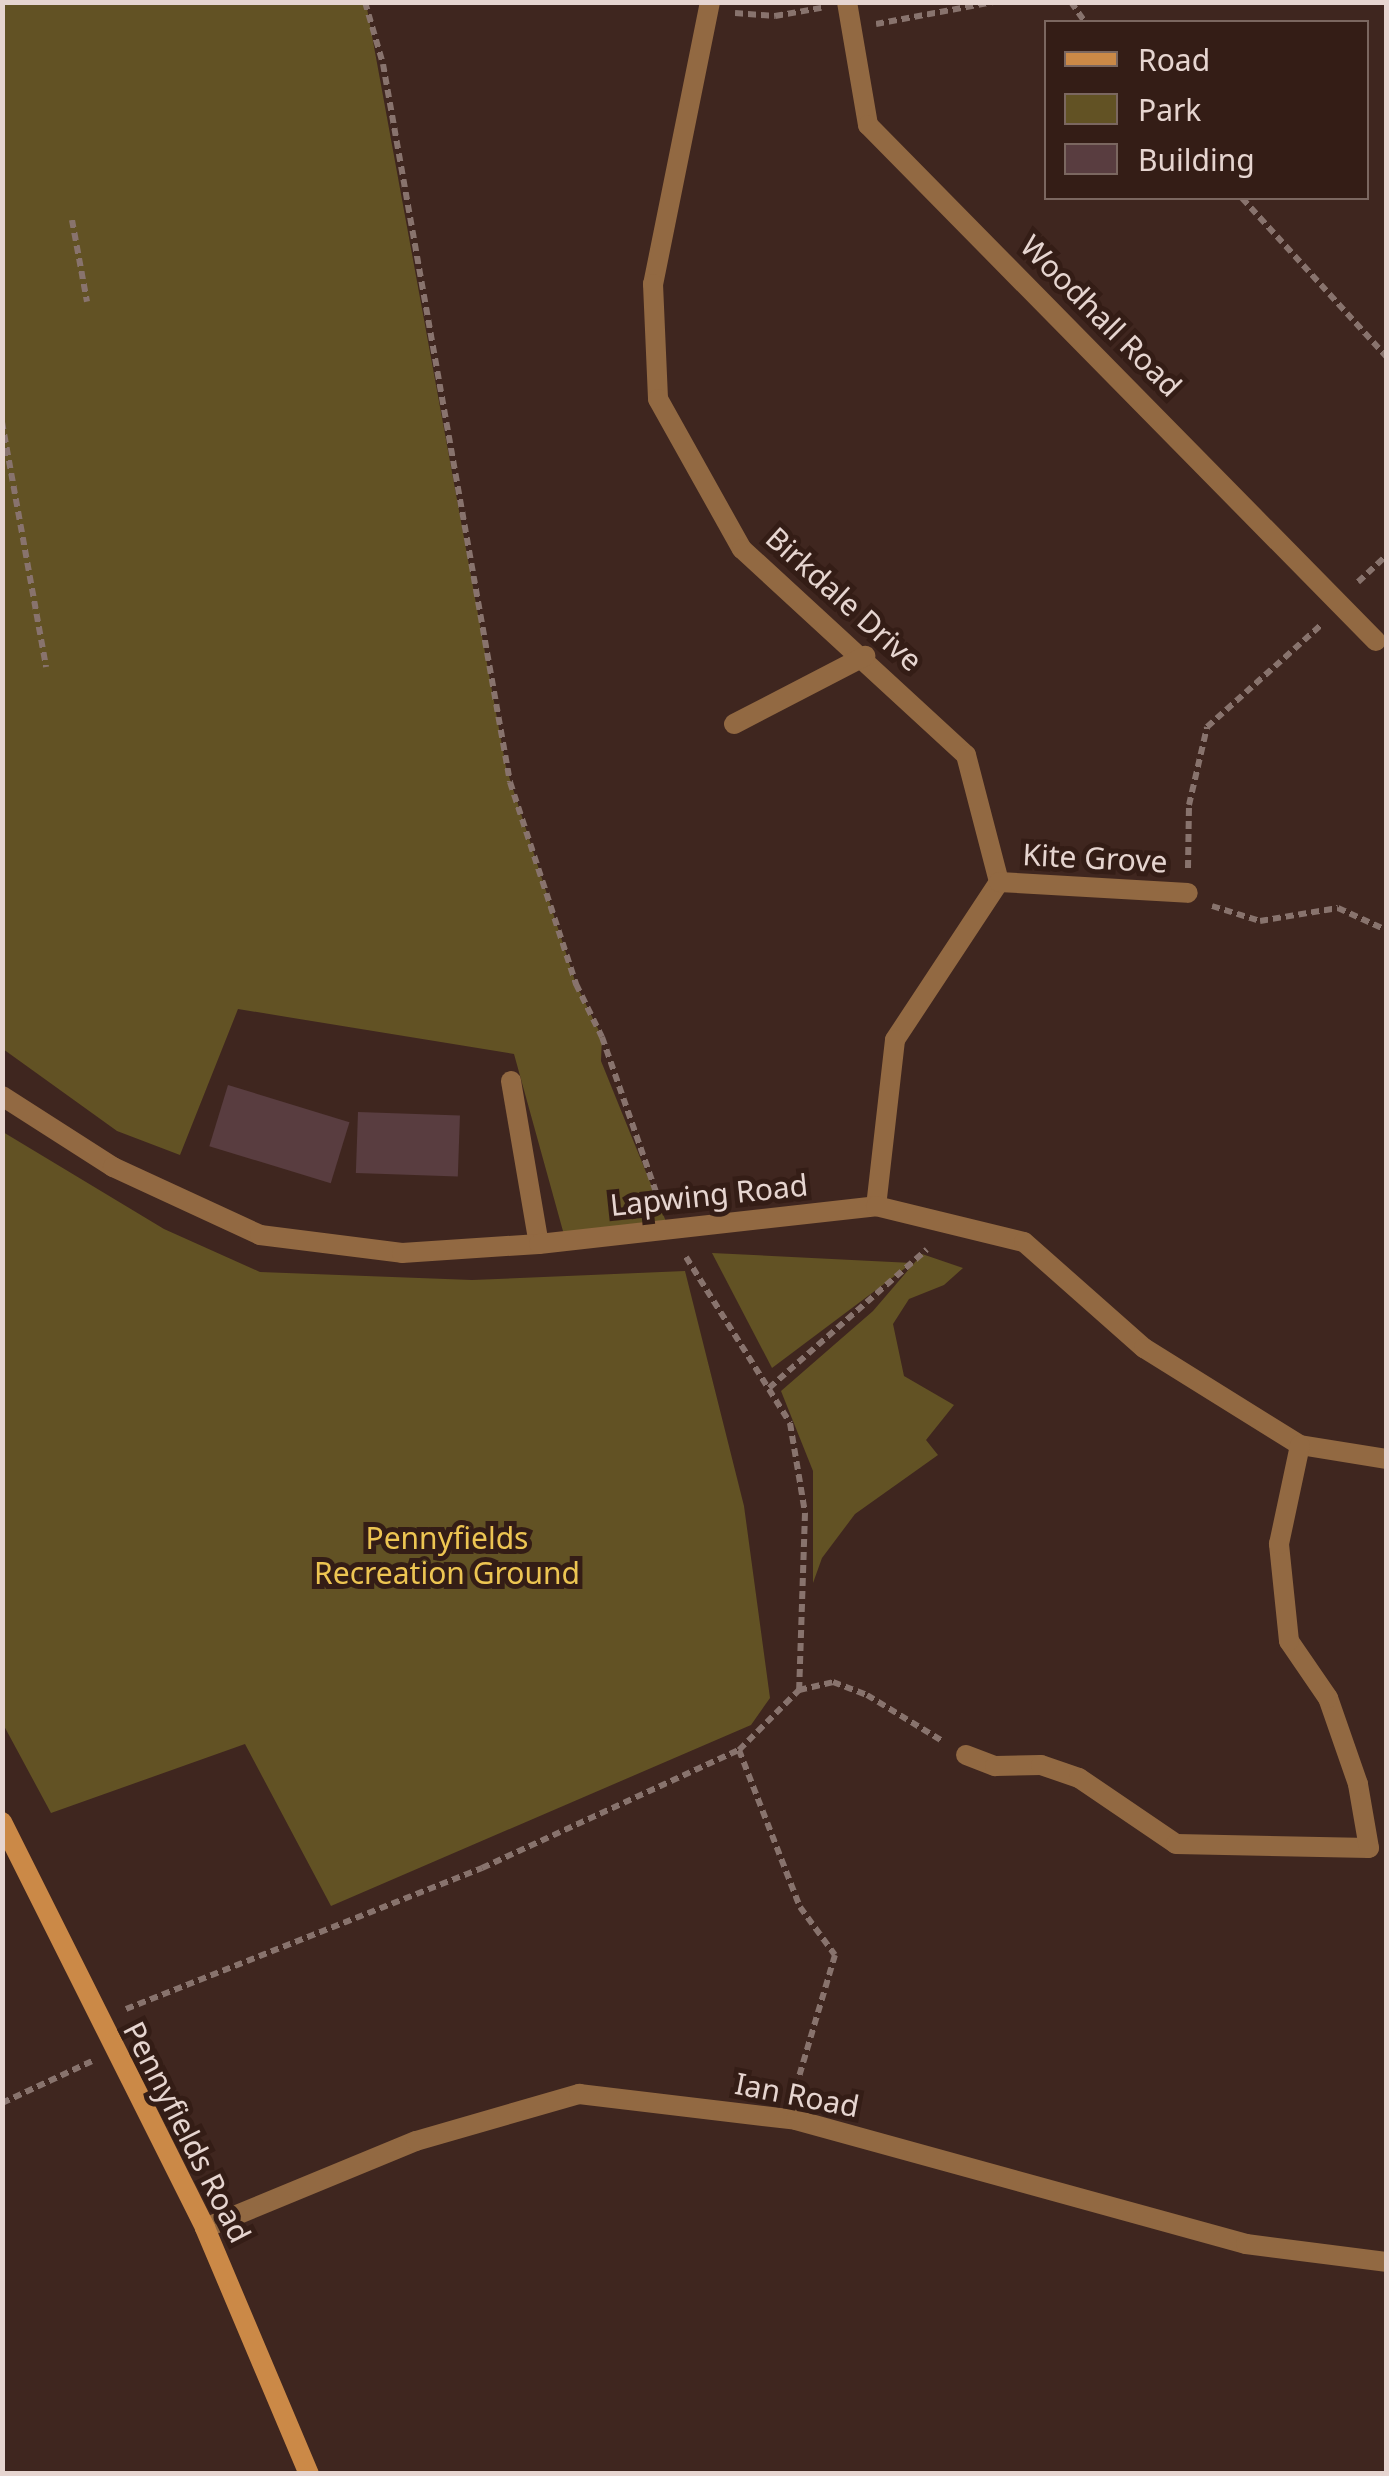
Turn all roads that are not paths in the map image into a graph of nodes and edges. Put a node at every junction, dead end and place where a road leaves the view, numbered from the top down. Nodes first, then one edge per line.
1 (847, 3) edge
2 (710, 7) edge
3 (1376, 641) dead end
4 (865, 656) junction
5 (734, 724) dead end
6 (999, 882) junction
7 (1188, 894) road end
8 (511, 1081) dead end
9 (2, 1096) edge
10 (876, 1206) junction
11 (538, 1244) junction
12 (1300, 1445) junction
13 (1386, 1460) edge
14 (966, 1755) road end
15 (2, 1822) edge
16 (205, 2228) junction
17 (1386, 2262) edge
18 (309, 2474) edge

1 - 3 street, Woodhall Road
2 - 4 street, Birkdale Drive
4 - 5 street
4 - 6 street, Birkdale Drive
6 - 7 street, Kite Grove
6 - 10 street
8 - 11 street
9 - 11 street, Lapwing Road
10 - 11 street, Lapwing Road
10 - 12 street, Lapwing Road
12 - 13 street, Lapwing Road
12 - 14 street
15 - 16 street, Pennyfields Road
16 - 17 street, Ian Road
16 - 18 street, Pennyfields Road

